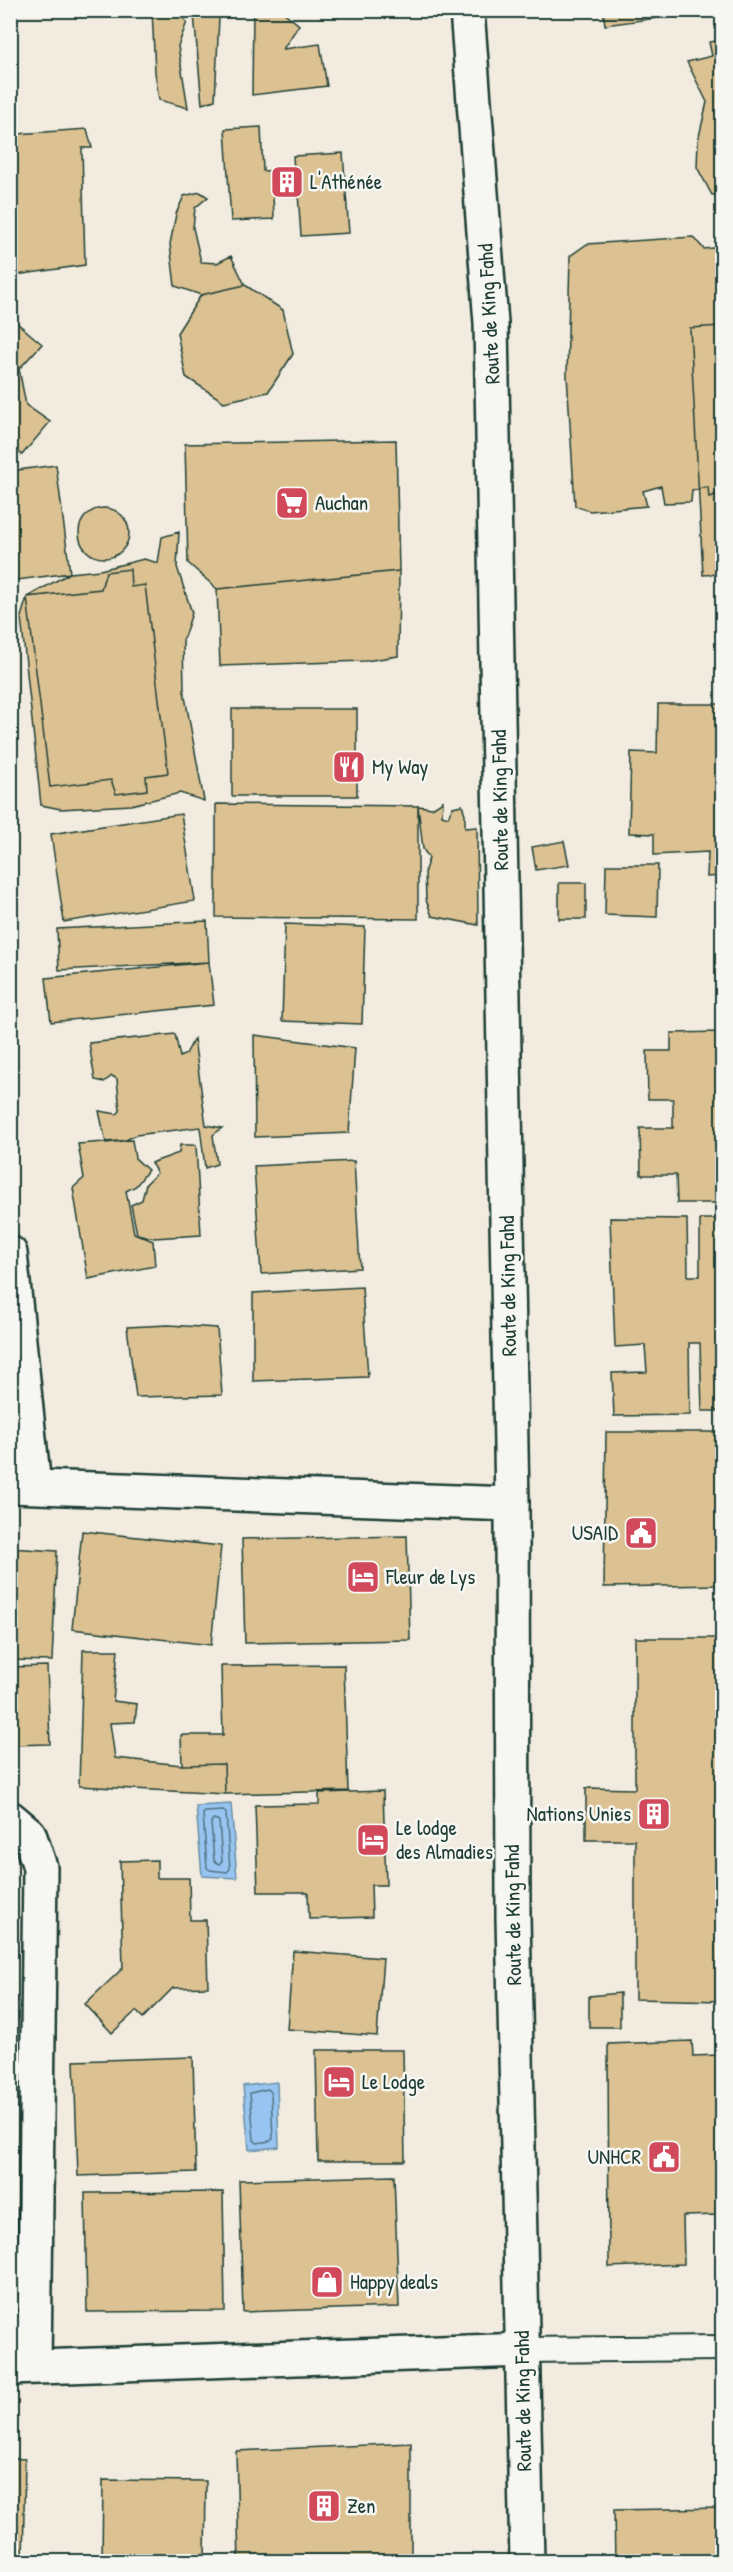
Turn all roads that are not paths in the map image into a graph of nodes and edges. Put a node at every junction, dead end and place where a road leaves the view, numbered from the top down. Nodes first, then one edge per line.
1 (467, 10) edge
2 (10, 1253) edge
3 (22, 1487) edge
4 (512, 1504) junction
5 (10, 1818) edge
6 (723, 2348) edge
7 (521, 2350) junction
8 (22, 2367) edge
9 (527, 2562) edge

1 - 4 street, Route de King Fahd
2 - 3 street
3 - 4 street
4 - 7 street, Route de King Fahd
5 - 8 street
6 - 7 lane
7 - 8 street
7 - 9 street, Route de King Fahd

